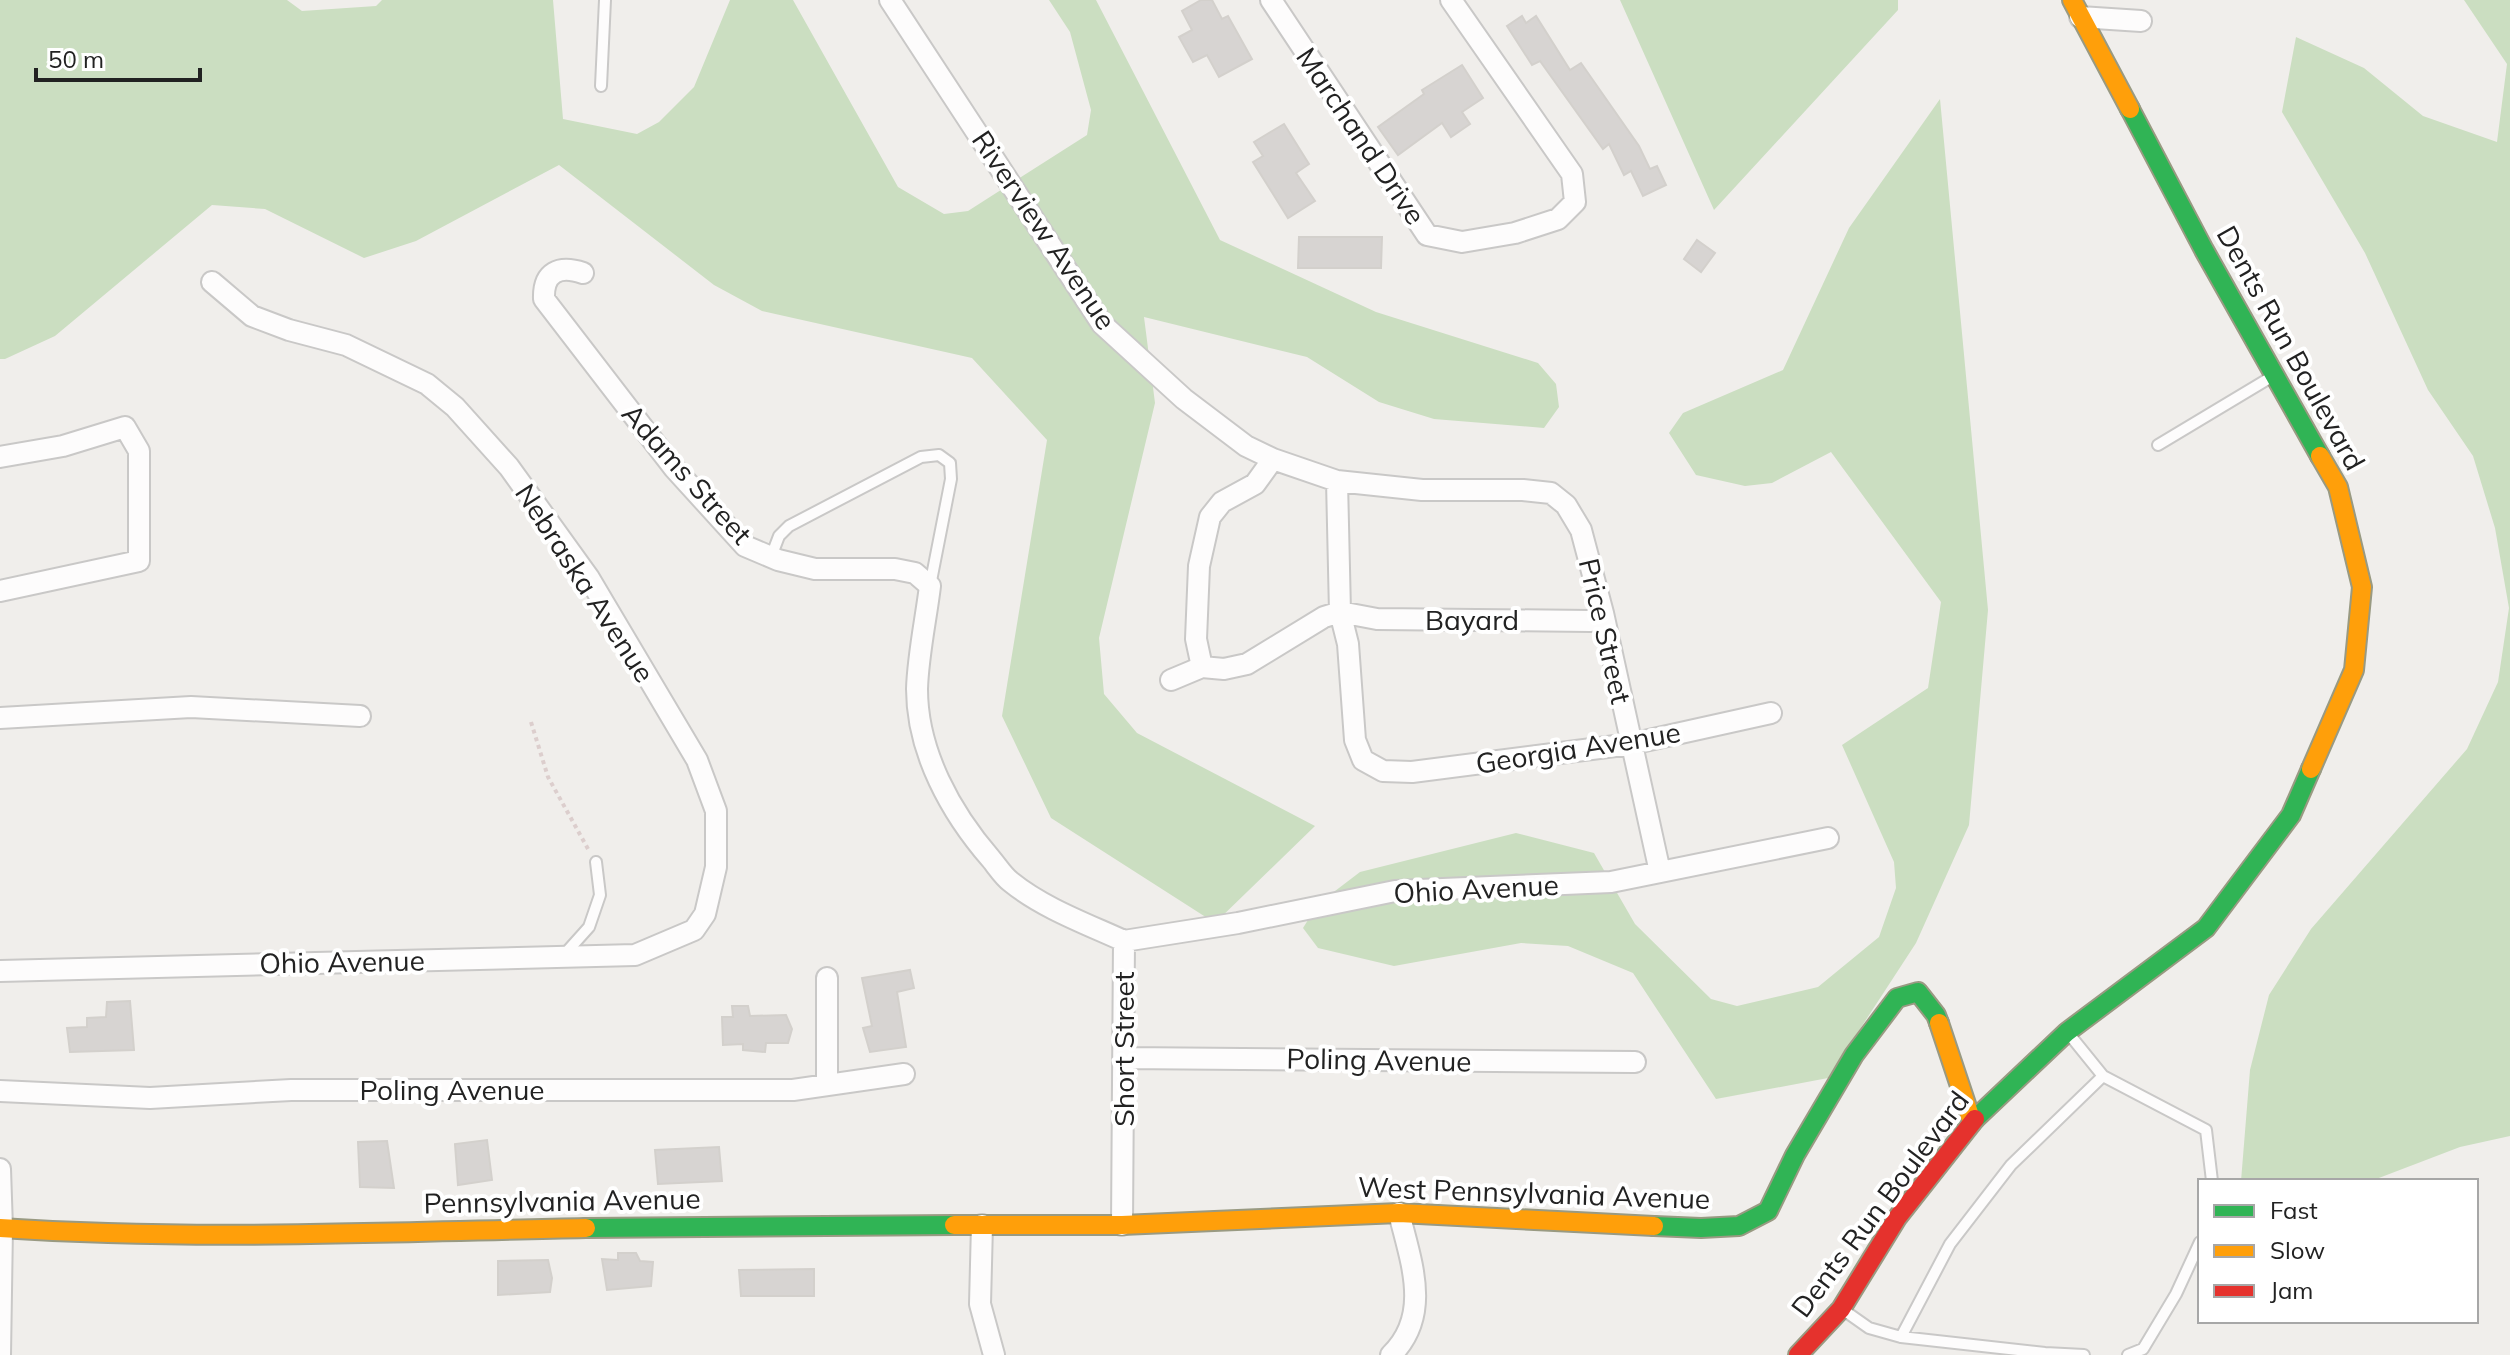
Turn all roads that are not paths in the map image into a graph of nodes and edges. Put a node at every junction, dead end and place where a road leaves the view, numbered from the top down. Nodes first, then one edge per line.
1 (605, 0) edge
2 (890, 0) edge
3 (1271, 0) edge
4 (1451, 0) edge
5 (2076, 8) edge
6 (2141, 21) dead end
7 (601, 86) dead end
8 (583, 273) dead end
9 (212, 282) dead end
10 (2274, 375) junction
11 (2158, 445) dead end
12 (0, 457) edge
13 (1273, 459) junction
14 (1337, 481) junction
15 (1581, 530) joint
16 (771, 557) junction
17 (930, 586) junction
18 (0, 591) edge
19 (1340, 612) junction
20 (1603, 613) junction
21 (1202, 667) junction
22 (1171, 680) dead end
23 (1771, 713) dead end
24 (360, 716) dead end
25 (0, 718) edge
26 (1631, 744) junction
27 (1828, 838) dead end
28 (596, 862) road end
29 (1660, 872) junction
30 (681, 937) joint
31 (1124, 941) junction
32 (562, 957) junction
33 (0, 971) edge
34 (827, 978) dead end
35 (2067, 1032) junction
36 (1124, 1058) junction
37 (1635, 1062) dead end
38 (904, 1074) dead end
39 (2103, 1076) junction
40 (827, 1085) junction
41 (0, 1091) edge
42 (1972, 1122) junction
43 (0, 1169) edge
44 (2212, 1179) edge
45 (1399, 1213) junction
46 (982, 1225) junction
47 (1122, 1225) junction
48 (1, 1228) edge
49 (2198, 1246) edge
50 (1841, 1309) junction
51 (1901, 1337) junction
52 (0, 1355) edge
53 (994, 1355) edge
54 (1391, 1355) edge
55 (1798, 1355) edge
56 (2084, 1355) edge
57 (2128, 1355) edge

1 - 7 lane
2 - 13 street, Riverview Avenue
3 - 4 street, Marchand Drive
5 - 6 street
5 - 10 street, Dents Run Boulevard
8 - 16 street, Adams Street
9 - 30 street, Nebraska Avenue
10 - 11 lane
10 - 35 street, Dents Run Boulevard
12 - 18 street
13 - 14 street, Riverview Avenue
13 - 21 street
14 - 15 street, Riverview Avenue
14 - 19 street
15 - 20 street, Price Street
16 - 17 street, Adams Street
16 - 17 lane
17 - 31 street, Short Street
19 - 20 street, Bayard
19 - 21 street
19 - 26 street, Georgia Avenue
20 - 26 street, Price Street
21 - 22 street
23 - 26 street, Georgia Avenue
24 - 25 street
26 - 29 street, Price Street
27 - 29 street, Ohio Avenue
28 - 32 lane
29 - 31 street, Ohio Avenue
30 - 32 street, Ohio Avenue
31 - 36 street, Short Street
32 - 33 street, Ohio Avenue
34 - 40 street
35 - 39 lane
35 - 42 street, Dents Run Boulevard
36 - 37 street, Poling Avenue
36 - 47 street, Short Street
38 - 40 street, Poling Avenue
39 - 44 lane
39 - 51 lane
40 - 41 street, Poling Avenue
42 - 45 street, West Pennsylvania Avenue
42 - 50 street, Dents Run Boulevard
43 - 48 street
45 - 47 street, West Pennsylvania Avenue
45 - 54 street
46 - 47 street, Pennsylvania Avenue
46 - 48 street, Pennsylvania Avenue
46 - 53 street
48 - 52 street
49 - 57 lane
50 - 51 lane
50 - 55 street, Dents Run Boulevard
51 - 56 lane

